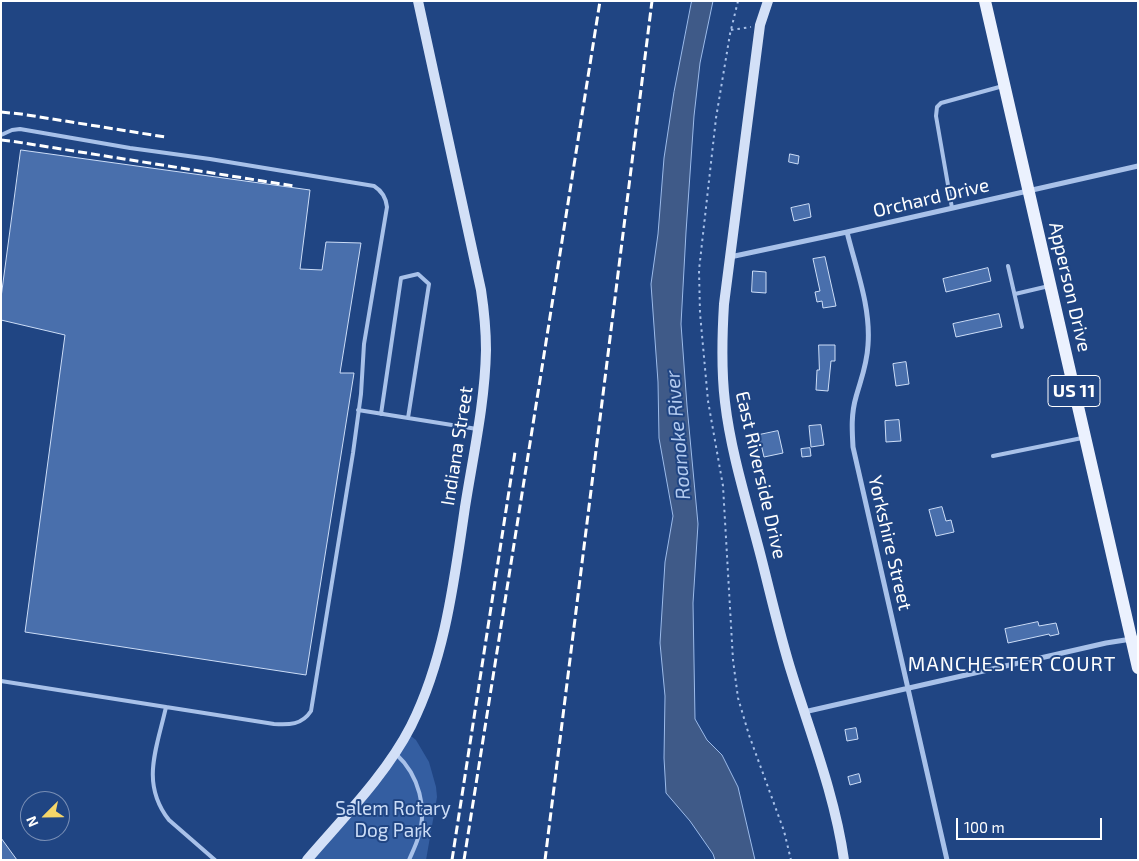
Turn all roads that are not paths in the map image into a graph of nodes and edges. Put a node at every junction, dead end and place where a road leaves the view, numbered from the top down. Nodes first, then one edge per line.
1 (418, 1) edge
2 (768, 1) edge
3 (985, 1) edge
4 (1005, 85) junction
5 (1, 135) edge
6 (1138, 166) edge
7 (1028, 191) junction
8 (952, 208) junction
9 (847, 232) junction
10 (730, 257) junction
11 (1008, 266) dead end
12 (1050, 286) junction
13 (1015, 294) junction
14 (1022, 327) dead end
15 (358, 410) junction
16 (381, 414) junction
17 (408, 418) junction
18 (477, 429) junction
19 (1085, 437) junction
20 (993, 456) dead end
21 (1134, 638) edge
22 (1138, 668) edge
23 (1, 681) edge
24 (908, 688) junction
25 (166, 707) junction
26 (804, 712) junction
27 (395, 753) junction
28 (215, 860) edge
29 (306, 860) edge
30 (409, 860) edge
31 (844, 860) edge
32 (947, 860) edge

1 - 18 street, Indiana Street
2 - 10 street, East Riverside Drive
3 - 4 main road, Apperson Drive / US 11
4 - 7 main road, Apperson Drive / US 11
4 - 8 lane
5 - 15 lane
6 - 7 street, Orchard Drive
7 - 8 street, Orchard Drive
7 - 12 main road, Apperson Drive / US 11
8 - 9 street, Orchard Drive
9 - 10 street, Orchard Drive
9 - 24 street, Yorkshire Street
10 - 26 street, East Riverside Drive
11 - 13 lane
12 - 13 lane
12 - 19 main road, Apperson Drive / US 11
13 - 14 lane
15 - 16 lane
15 - 25 lane
16 - 17 lane
16 - 17 lane
17 - 18 lane
18 - 27 street, Indiana Street
19 - 20 lane
19 - 21 main road, Apperson Drive / US 11
21 - 22 main road, Apperson Drive / US 11
21 - 24 street
23 - 25 lane
24 - 26 street
24 - 32 street, Yorkshire Street
25 - 28 lane
26 - 31 street, East Riverside Drive
27 - 29 street, Indiana Street
27 - 30 lane

